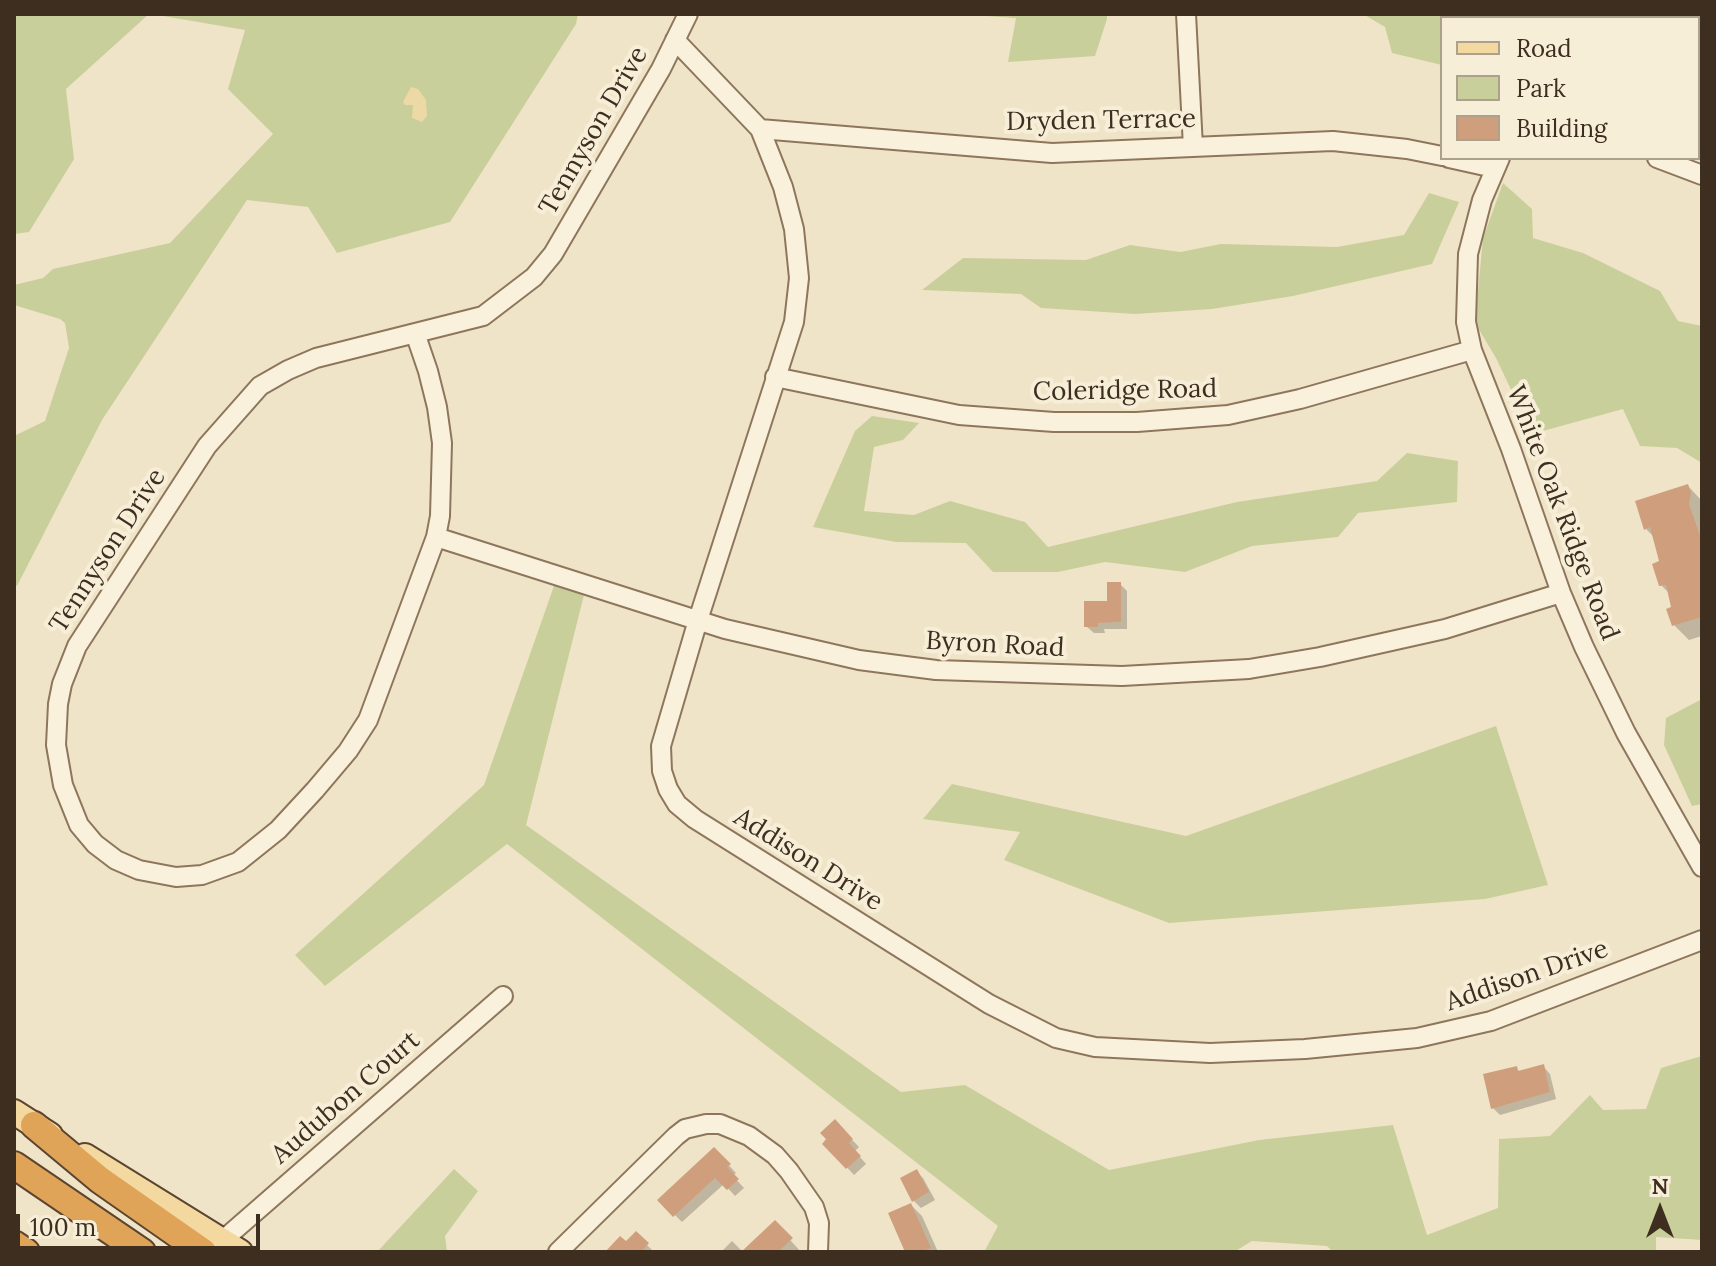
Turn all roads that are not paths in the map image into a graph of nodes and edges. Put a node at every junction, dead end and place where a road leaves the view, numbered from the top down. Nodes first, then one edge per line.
1 (688, 14) edge
2 (1186, 14) edge
3 (675, 40) junction
4 (760, 129) junction
5 (1193, 147) junction
6 (1440, 156) edge
7 (1468, 160) edge
8 (1662, 160) edge
9 (1497, 163) edge
10 (1702, 175) edge
11 (415, 333) junction
12 (1472, 350) junction
13 (775, 377) junction
14 (436, 537) junction
15 (1561, 593) junction
16 (698, 620) junction
17 (1702, 867) edge
18 (1702, 940) edge
19 (503, 996) dead end
20 (24, 1119) edge
21 (14, 1165) edge
22 (14, 1244) edge
23 (222, 1248) edge
24 (26, 1252) edge
25 (142, 1252) edge
26 (558, 1252) edge
27 (818, 1252) edge

1 - 3 street, Tennyson Drive
2 - 5 street
3 - 4 street, Addison Drive
3 - 11 street, Tennyson Drive
4 - 5 street, Dryden Terrace
4 - 13 street, Addison Drive
5 - 6 street, Dryden Terrace
7 - 9 street
8 - 10 street
9 - 12 street, White Oak Ridge Road
11 - 14 street, Tennyson Drive
11 - 14 street, Tennyson Drive
12 - 13 street, Coleridge Road
12 - 15 street, White Oak Ridge Road
13 - 16 street, Addison Drive
14 - 16 street, Byron Road
15 - 16 street, Byron Road
15 - 17 street, White Oak Ridge Road
16 - 18 street, Addison Drive
19 - 23 street, Audubon Court
20 - 23 highway
21 - 25 highway
22 - 24 highway
26 - 27 street

